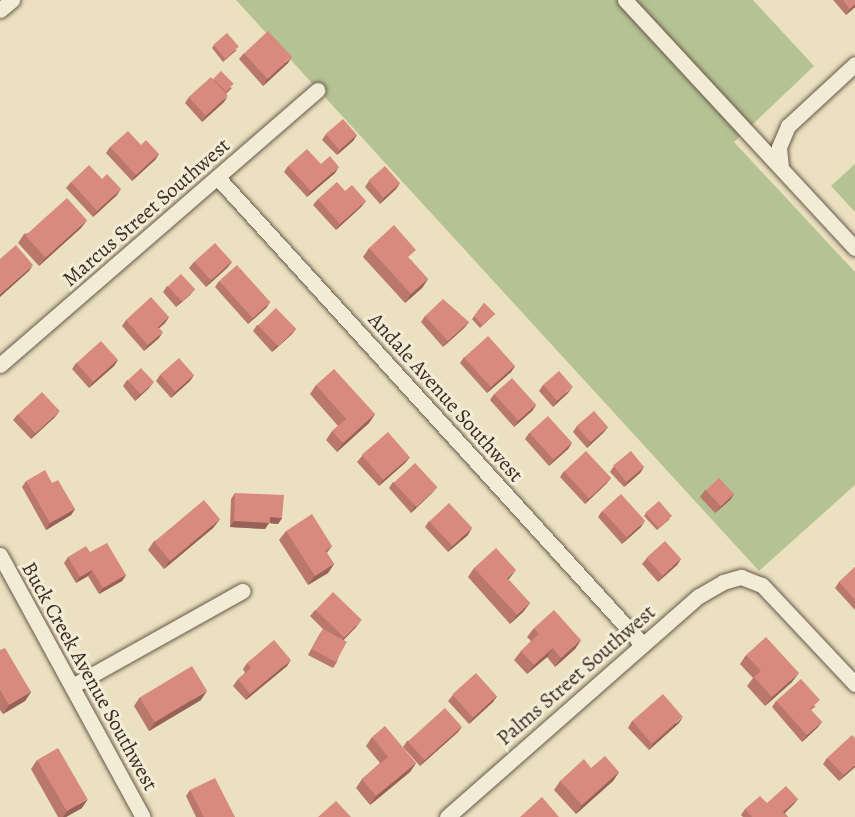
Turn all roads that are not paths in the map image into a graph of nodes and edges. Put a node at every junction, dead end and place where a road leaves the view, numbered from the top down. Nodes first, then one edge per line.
1 (12, 0) edge
2 (625, 0) edge
3 (0, 10) edge
4 (855, 64) edge
5 (318, 90) dead end
6 (781, 167) junction
7 (218, 177) junction
8 (855, 248) edge
9 (0, 365) edge
10 (0, 555) edge
11 (242, 591) dead end
12 (643, 645) junction
13 (855, 684) edge
14 (74, 686) junction
15 (143, 817) edge
16 (447, 817) edge

1 - 3 street
2 - 6 street
4 - 6 street
5 - 7 street, Marcus Street Southwest
6 - 8 street
7 - 9 street, Marcus Street Southwest
7 - 12 street, Andale Avenue Southwest
10 - 14 street, Buck Creek Avenue Southwest
11 - 14 street
12 - 13 street, Palms Street Southwest
12 - 16 street, Palms Street Southwest
14 - 15 street, Buck Creek Avenue Southwest

